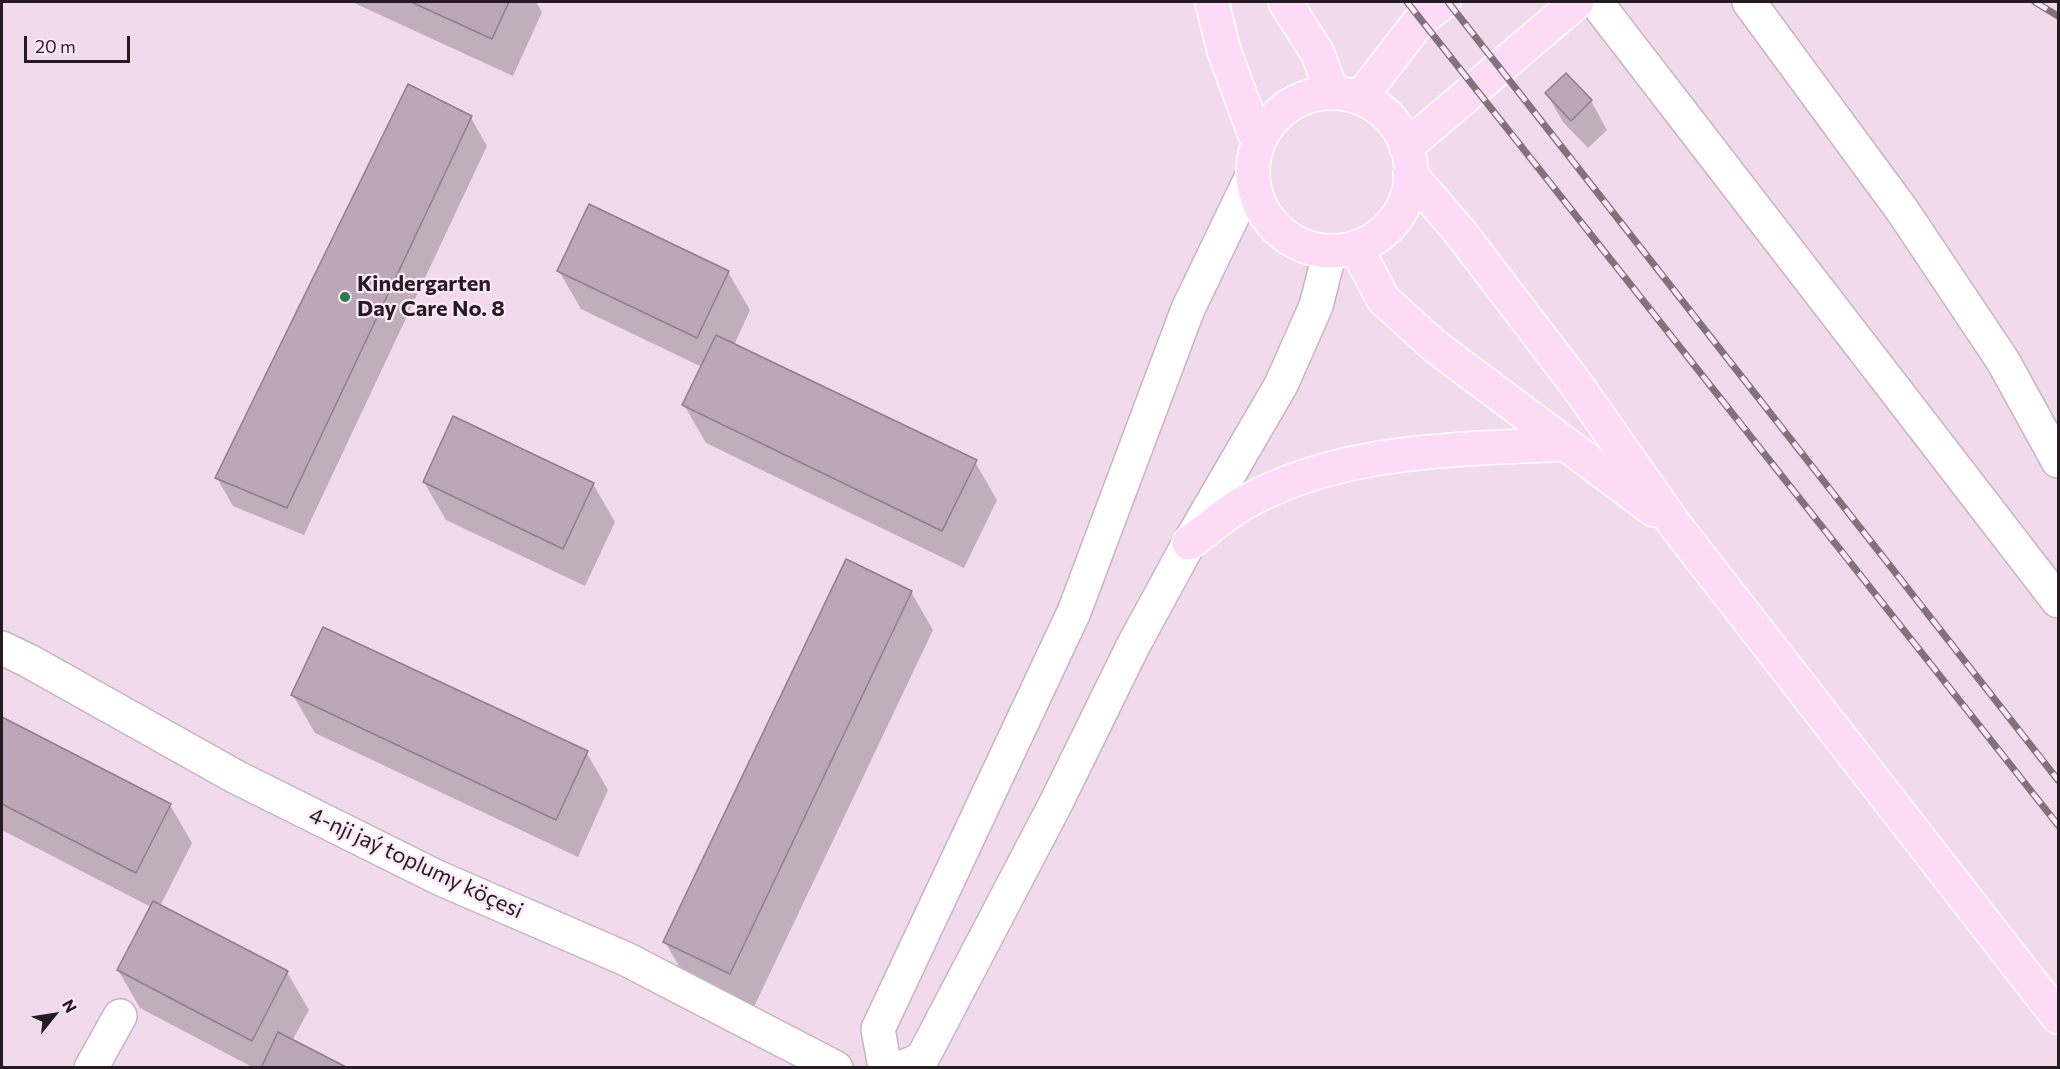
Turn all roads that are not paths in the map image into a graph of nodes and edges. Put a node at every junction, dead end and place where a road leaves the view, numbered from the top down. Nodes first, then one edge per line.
1 (1212, 2) edge
2 (1285, 2) edge
3 (1444, 2) edge
4 (1576, 2) edge
5 (1596, 2) edge
6 (1749, 2) edge
7 (1346, 95) junction
8 (1255, 158) junction
9 (1408, 160) junction
10 (1343, 249) junction
11 (1565, 444) junction
12 (2058, 461) edge
13 (1675, 525) junction
14 (1189, 543) junction
15 (2058, 601) edge
16 (2, 648) edge
17 (120, 1016) dead end
18 (2058, 1017) edge
19 (91, 1068) edge
20 (836, 1068) edge
21 (885, 1068) edge
22 (901, 1068) edge

1 - 8 main road
2 - 7 main road
3 - 7 main road
4 - 9 main road
5 - 15 street
6 - 12 street
7 - 8 main road
7 - 9 main road
8 - 10 main road
8 - 21 street
9 - 10 main road
9 - 13 main road
10 - 11 main road
10 - 14 street
11 - 13 main road
11 - 14 main road
13 - 18 main road
14 - 22 street
16 - 20 street, 4-nji jaý toplumy köçesi
17 - 19 street

